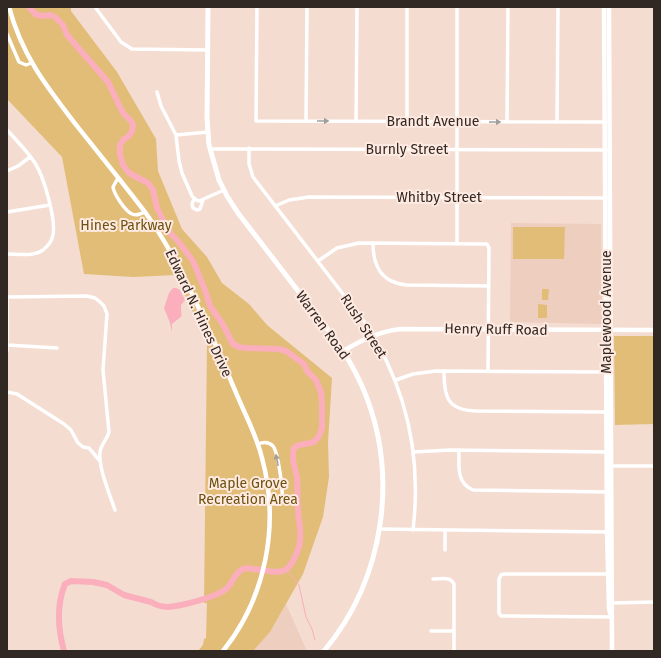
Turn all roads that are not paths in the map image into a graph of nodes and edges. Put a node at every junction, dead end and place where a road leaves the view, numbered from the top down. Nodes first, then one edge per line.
1 (9, 7) edge
2 (95, 7) edge
3 (208, 7) edge
4 (257, 7) edge
5 (307, 7) edge
6 (357, 7) edge
7 (407, 7) edge
8 (458, 7) edge
9 (508, 7) edge
10 (558, 7) edge
11 (604, 7) edge
12 (609, 7) edge
13 (9, 17) edge
14 (7, 34) edge
15 (207, 50) junction
16 (607, 54) junction
17 (31, 63) junction
18 (157, 92) dead end
19 (306, 121) junction
20 (356, 121) junction
21 (407, 121) junction
22 (457, 122) junction
23 (507, 122) junction
24 (557, 122) junction
25 (607, 122) junction
26 (7, 130) edge
27 (208, 132) junction
28 (176, 135) junction
29 (249, 148) junction
30 (210, 149) junction
31 (457, 150) junction
32 (607, 150) junction
33 (30, 156) junction
34 (7, 171) edge
35 (118, 178) junction
36 (224, 190) junction
37 (457, 198) junction
38 (607, 198) junction
39 (194, 200) junction
40 (203, 200) junction
41 (50, 205) junction
42 (275, 206) junction
43 (7, 212) edge
44 (144, 212) junction
45 (373, 242) junction
46 (457, 243) junction
47 (7, 254) edge
48 (318, 261) junction
49 (489, 286) junction
50 (7, 297) edge
51 (488, 329) junction
52 (608, 330) junction
53 (654, 330) edge
54 (373, 335) junction
55 (7, 345) edge
56 (57, 348) dead end
57 (7, 351) edge
58 (343, 351) junction
59 (444, 371) junction
60 (488, 371) junction
61 (608, 372) junction
62 (396, 380) junction
63 (7, 392) edge
64 (609, 412) junction
65 (258, 444) junction
66 (459, 450) junction
67 (414, 452) junction
68 (609, 452) junction
69 (100, 461) junction
70 (612, 466) junction
71 (654, 466) edge
72 (609, 492) junction
73 (270, 504) junction
74 (115, 510) dead end
75 (379, 529) junction
76 (413, 530) junction
77 (445, 530) junction
78 (609, 532) junction
79 (445, 550) dead end
80 (610, 574) junction
81 (433, 578) dead end
82 (654, 602) edge
83 (612, 603) junction
84 (611, 617) junction
85 (431, 631) dead end
86 (454, 631) junction
87 (223, 651) edge
88 (324, 651) edge
89 (454, 651) edge
90 (612, 651) edge

1 - 13 street, Edward N. Hines Drive
2 - 15 street
3 - 15 main road, Warren Road
4 - 19 street, Brandt Avenue
5 - 19 street
6 - 20 street
7 - 21 street
8 - 22 street
9 - 23 street
10 - 24 street
11 - 16 street, Maplewood Avenue
12 - 16 street, Maplewood Avenue
13 - 17 street, Edward N. Hines Drive
14 - 17 street
15 - 27 main road, Warren Road
16 - 25 street, Maplewood Avenue
17 - 35 street, Edward N. Hines Drive
18 - 28 street
19 -> 20 street, Brandt Avenue
20 - 21 street, Brandt Avenue
21 - 22 street, Brandt Avenue
22 -> 23 street, Brandt Avenue
22 - 31 street
23 - 24 street, Brandt Avenue
24 - 25 street, Brandt Avenue
25 - 32 street, Maplewood Avenue
26 - 33 street
27 - 28 street
27 - 30 main road, Warren Road
28 - 39 street
29 - 30 street, Burnly Street
29 - 31 street, Burnly Street
29 - 42 street, Rush Street
30 - 36 main road, Warren Road
31 - 32 street, Burnly Street
31 - 37 street
32 - 38 street, Maplewood Avenue
33 - 34 street
33 - 41 street
35 - 44 street, Edward N. Hines Drive
35 - 44 street
36 - 40 street
36 - 58 main road, Warren Road
37 - 38 street, Whitby Street
37 - 42 street, Whitby Street
37 - 46 street
38 - 52 street, Maplewood Avenue
39 - 40 street
39 - 40 street
41 - 43 street
41 - 47 street
42 - 48 street, Rush Street
44 - 65 street, Edward N. Hines Drive
45 - 46 street
45 - 48 street
45 - 49 street
46 - 49 street
48 - 54 street, Rush Street
49 - 51 street
50 - 55 street
50 - 69 street
51 - 52 street, Henry Ruff Road
51 - 54 street, Henry Ruff Road
51 - 60 street
52 - 53 street, Henry Ruff Road
52 - 61 street, Maplewood Avenue
54 - 58 street, Henry Ruff Road
54 - 62 street, Rush Street
55 - 56 street
55 - 57 street
58 - 75 main road, Warren Road
59 - 60 street
59 - 62 street
59 - 64 street
60 - 61 street
61 - 64 street, Maplewood Avenue
62 - 67 street, Rush Street
63 - 69 street
64 - 68 street, Maplewood Avenue
65 - 73 street, Edward N. Hines Drive
73 -> 65 street
66 - 67 street
66 - 68 street
66 - 72 street
67 - 76 street, Rush Street
68 - 70 street, Maplewood Avenue
68 - 72 street, Maplewood Avenue
69 - 74 street
70 - 71 street
70 - 72 street, Maplewood Avenue
72 - 78 street, Maplewood Avenue
73 - 87 street, Edward N. Hines Drive
75 - 76 street
75 - 88 main road, Warren Road
76 - 77 street
77 - 78 street
77 - 79 street
78 - 80 street, Maplewood Avenue
80 - 83 street, Maplewood Avenue
80 - 84 street, Maplewood Avenue
80 - 84 street
81 - 86 street
82 - 83 street
83 - 84 street, Maplewood Avenue
84 - 90 street, Maplewood Avenue
85 - 86 street
86 - 89 street

